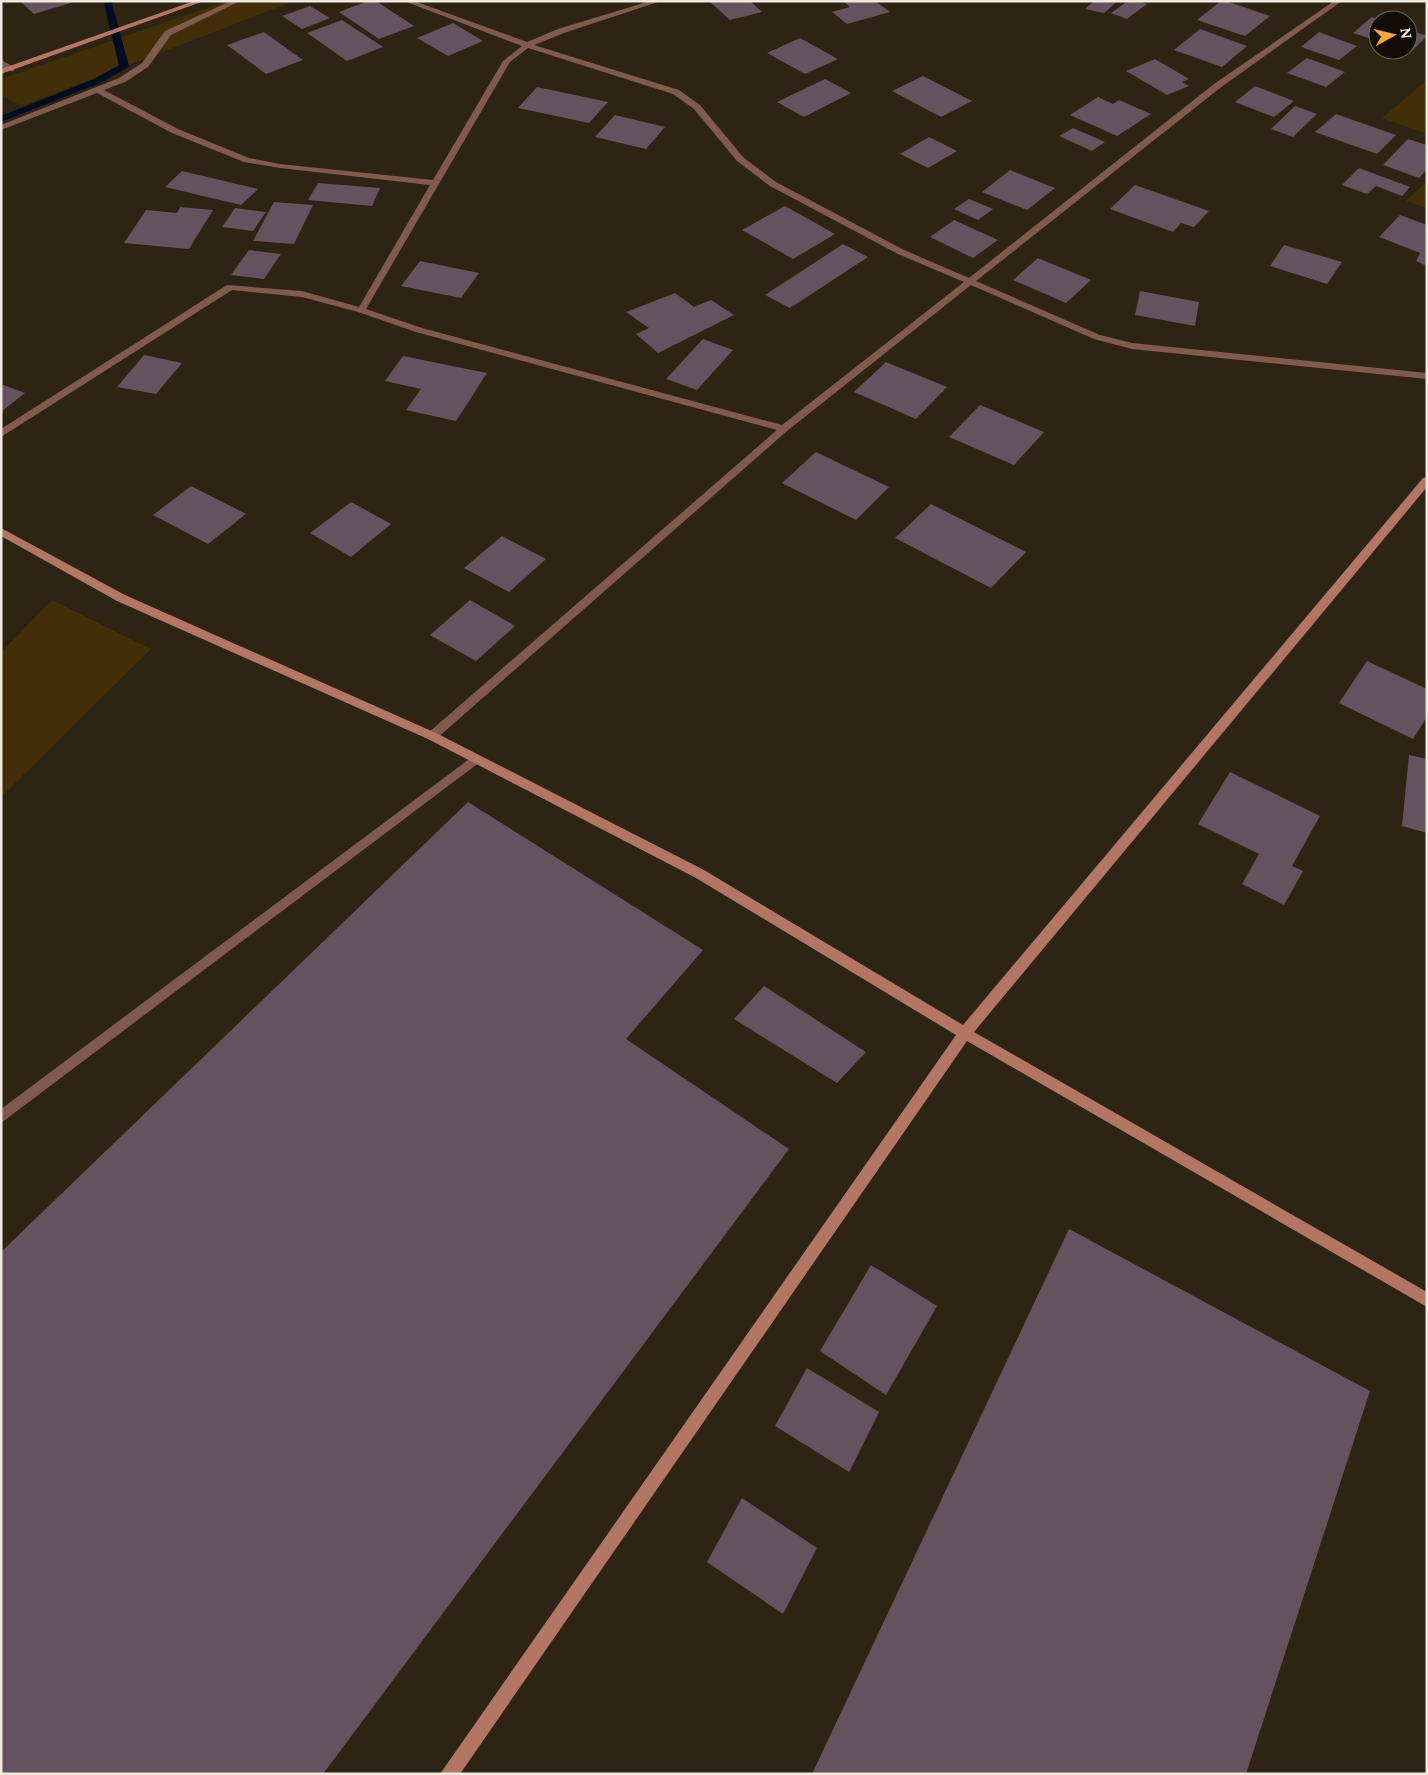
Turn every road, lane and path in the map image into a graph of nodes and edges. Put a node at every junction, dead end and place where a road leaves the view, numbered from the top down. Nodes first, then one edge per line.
1 (201, 1) edge
2 (237, 1) edge
3 (407, 1) edge
4 (658, 1) edge
5 (1339, 1) edge
6 (527, 45) junction
7 (1, 62) edge
8 (11, 69) junction
9 (1, 72) edge
10 (98, 90) junction
11 (1, 128) edge
12 (436, 183) junction
13 (970, 283) junction
14 (361, 310) junction
15 (1427, 376) edge
16 (784, 429) junction
17 (1, 434) edge
18 (1427, 480) edge
19 (1, 531) edge
20 (432, 736) junction
21 (476, 758) junction
22 (965, 1032) junction
23 (1, 1117) edge
24 (1427, 1300) edge
25 (449, 1774) edge

1 - 8 street
2 - 10 street
3 - 6 street
4 - 6 street
5 - 13 street
6 - 12 street
6 - 13 street
7 - 8 street
8 - 9 street
10 - 11 street
10 - 12 street
12 - 14 street
13 - 15 street
13 - 16 street
14 - 16 street
14 - 17 street
16 - 20 street
18 - 22 street
19 - 20 street
20 - 21 street
21 - 22 street
21 - 23 street
22 - 24 street
22 - 25 street

